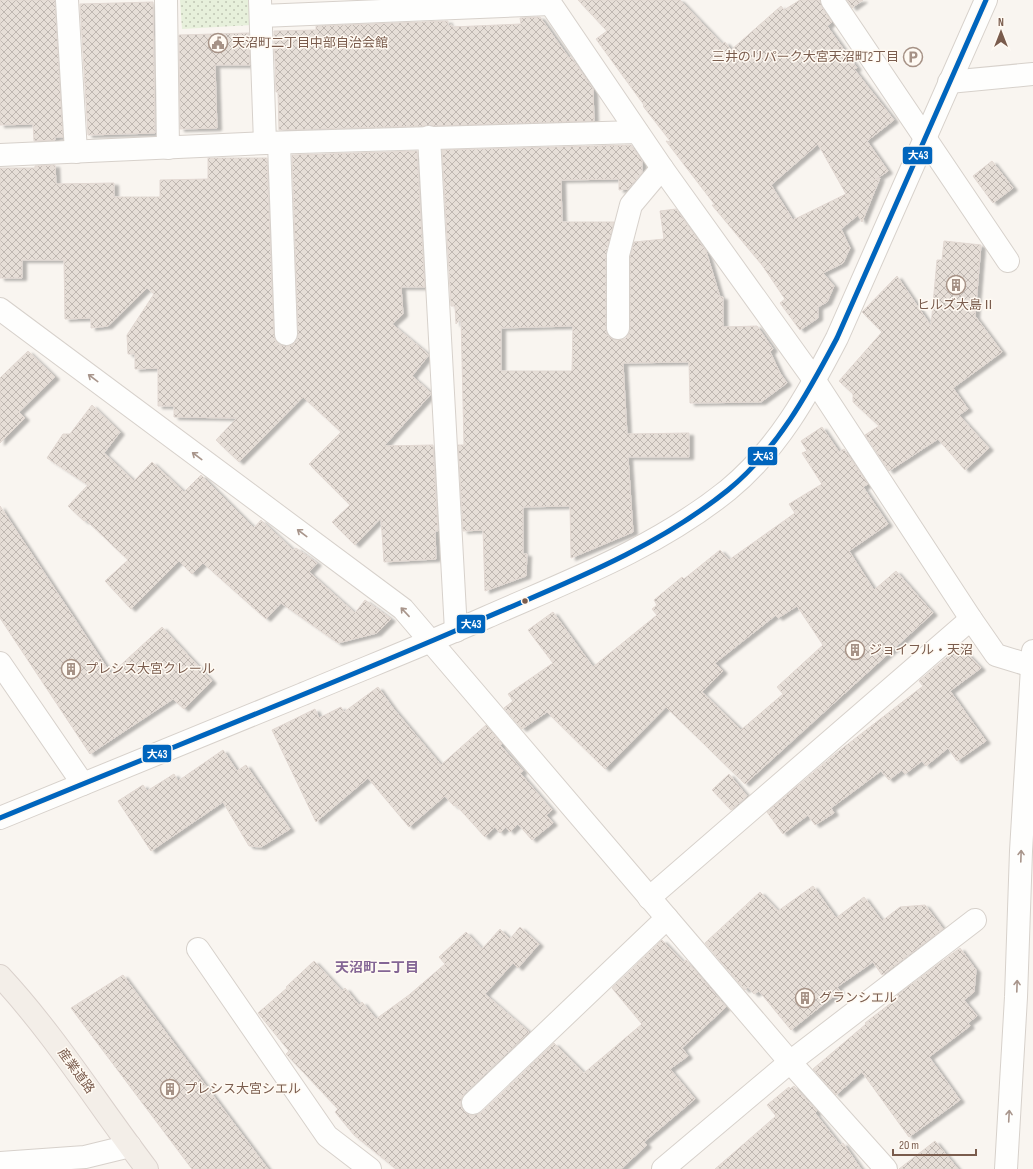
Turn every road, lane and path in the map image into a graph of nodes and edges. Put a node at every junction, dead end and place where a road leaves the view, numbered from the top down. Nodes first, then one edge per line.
1 (67, 0) edge
2 (166, 0) edge
3 (832, 0) edge
4 (986, 0) edge
5 (549, 2) edge
6 (260, 8) edge
7 (1033, 74) edge
8 (949, 82) junction
9 (637, 132) junction
10 (925, 137) junction
11 (429, 138) junction
12 (272, 143) junction
13 (168, 148) junction
14 (76, 152) junction
15 (0, 155) edge
16 (662, 168) junction
17 (1008, 261) dead end
18 (0, 309) edge
19 (618, 328) dead end
20 (286, 334) dead end
21 (815, 382) junction
22 (971, 619) junction
23 (456, 631) junction
24 (430, 642) junction
25 (1033, 658) edge
26 (0, 663) edge
27 (83, 784) junction
28 (0, 818) edge
29 (649, 898) junction
30 (667, 918) junction
31 (975, 920) dead end
32 (198, 949) dead end
33 (0, 976) edge
34 (790, 1062) junction
35 (473, 1103) dead end
36 (130, 1146) junction
37 (0, 1163) edge
38 (147, 1169) edge
39 (370, 1169) edge
40 (663, 1169) edge
41 (886, 1169) edge
42 (1006, 1169) edge

1 - 14 street
2 - 13 street
3 - 10 street
4 - 8 street
5 - 6 street
5 - 9 street
6 - 12 street
7 - 8 street
8 - 10 street
9 - 11 street
9 - 16 street
10 - 17 street
10 - 21 street
11 - 12 street
11 - 23 street
12 - 13 street
12 - 20 street
13 - 14 street
14 - 15 street
16 - 19 street
16 - 21 street
24 -> 18 street
21 - 22 street
21 - 23 street
22 - 25 street
22 - 29 street
23 - 24 street
24 - 27 street
24 - 29 street
42 -> 25 street
26 - 27 street
27 - 28 street
29 - 30 street
30 - 34 street
30 - 35 street
31 - 34 street
32 - 39 street
33 - 36 main road, 産業道路
34 - 40 street
34 - 41 street
36 - 37 street
36 - 38 main road, 産業道路

